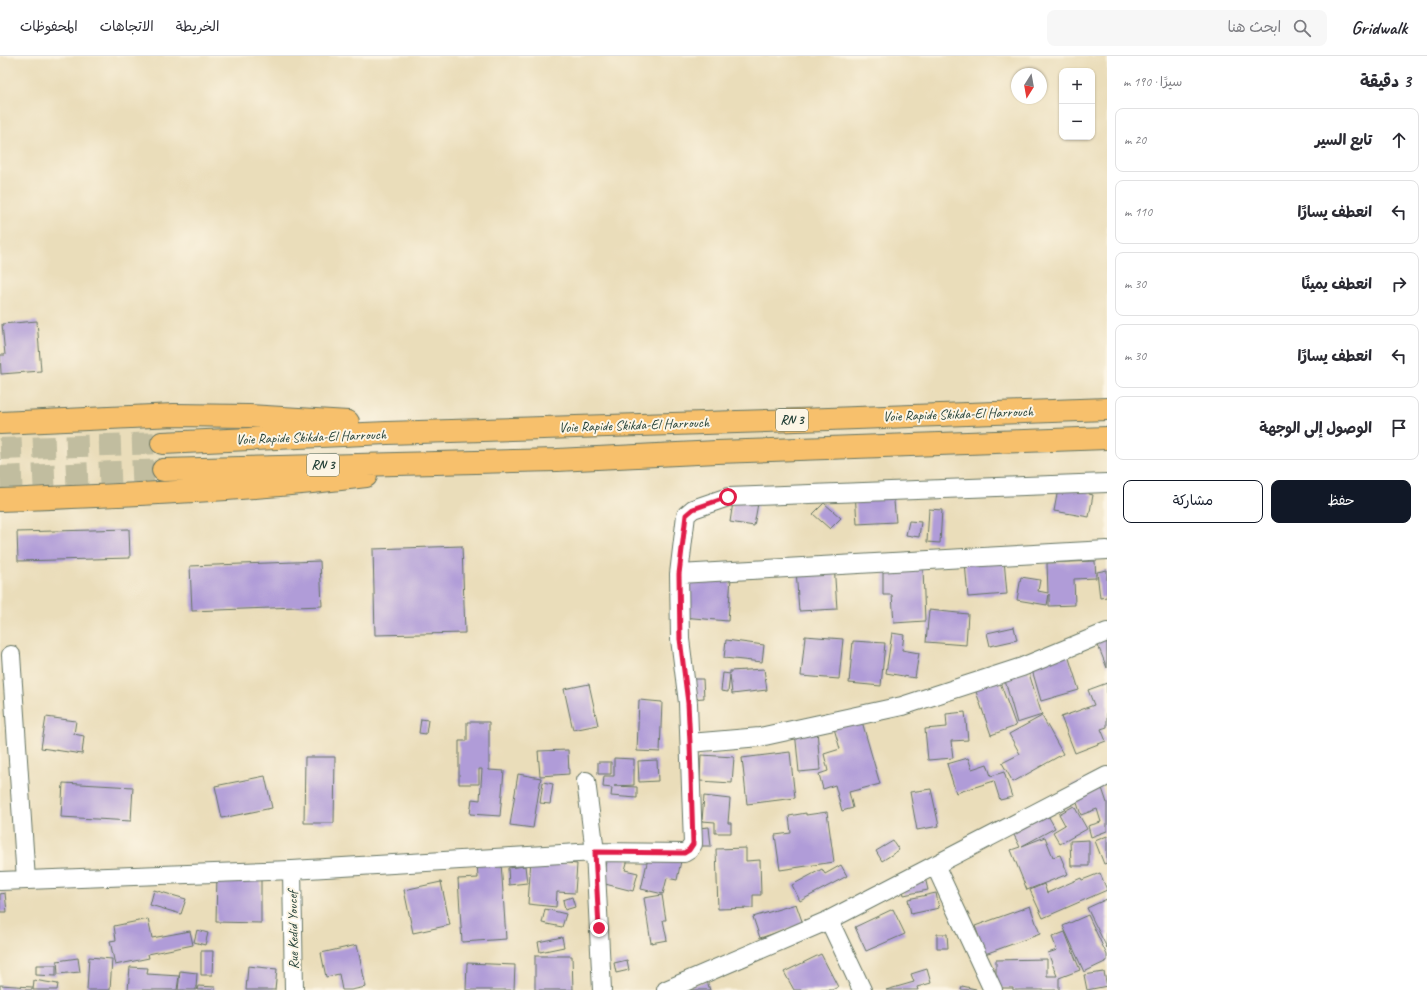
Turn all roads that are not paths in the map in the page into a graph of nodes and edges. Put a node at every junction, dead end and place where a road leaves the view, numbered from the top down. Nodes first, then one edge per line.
1 (1107, 409) edge
2 (0, 423) edge
3 (477, 431) junction
4 (1107, 438) edge
5 (162, 443) tunnel mouth
6 (482, 461) junction
7 (163, 470) tunnel mouth
8 (1107, 483) edge
9 (0, 500) edge
10 (1107, 550) edge
11 (679, 574) junction
12 (1107, 632) edge
13 (11, 655) dead end
14 (690, 743) junction
15 (1107, 776) edge
16 (586, 781) dead end
17 (595, 852) junction
18 (935, 866) junction
19 (292, 870) junction
20 (26, 880) junction
21 (0, 881) edge
22 (829, 920) junction
23 (294, 990) edge
24 (602, 990) edge
25 (666, 990) edge
26 (862, 990) edge
27 (993, 990) edge

1 - 3 highway, Voie Rapide Skikda-El Harrouch / RN 3
2 - 3 highway
3 - 5 highway, Voie Rapide Skikda-El Harrouch / RN 3
4 - 6 highway, Voie Rapide Skikda-El Harrouch / RN 3
6 - 7 highway, Voie Rapide Skikda-El Harrouch / RN 3
6 - 9 highway
8 - 11 street
10 - 11 street
11 - 14 street
12 - 14 street
13 - 20 street
14 - 17 street
15 - 18 street
16 - 17 street
17 - 19 street
17 - 24 street
18 - 22 street
18 - 27 street
19 - 20 street
19 - 23 street, Rue Kedid Youcef
20 - 21 street
22 - 25 street
22 - 26 street

